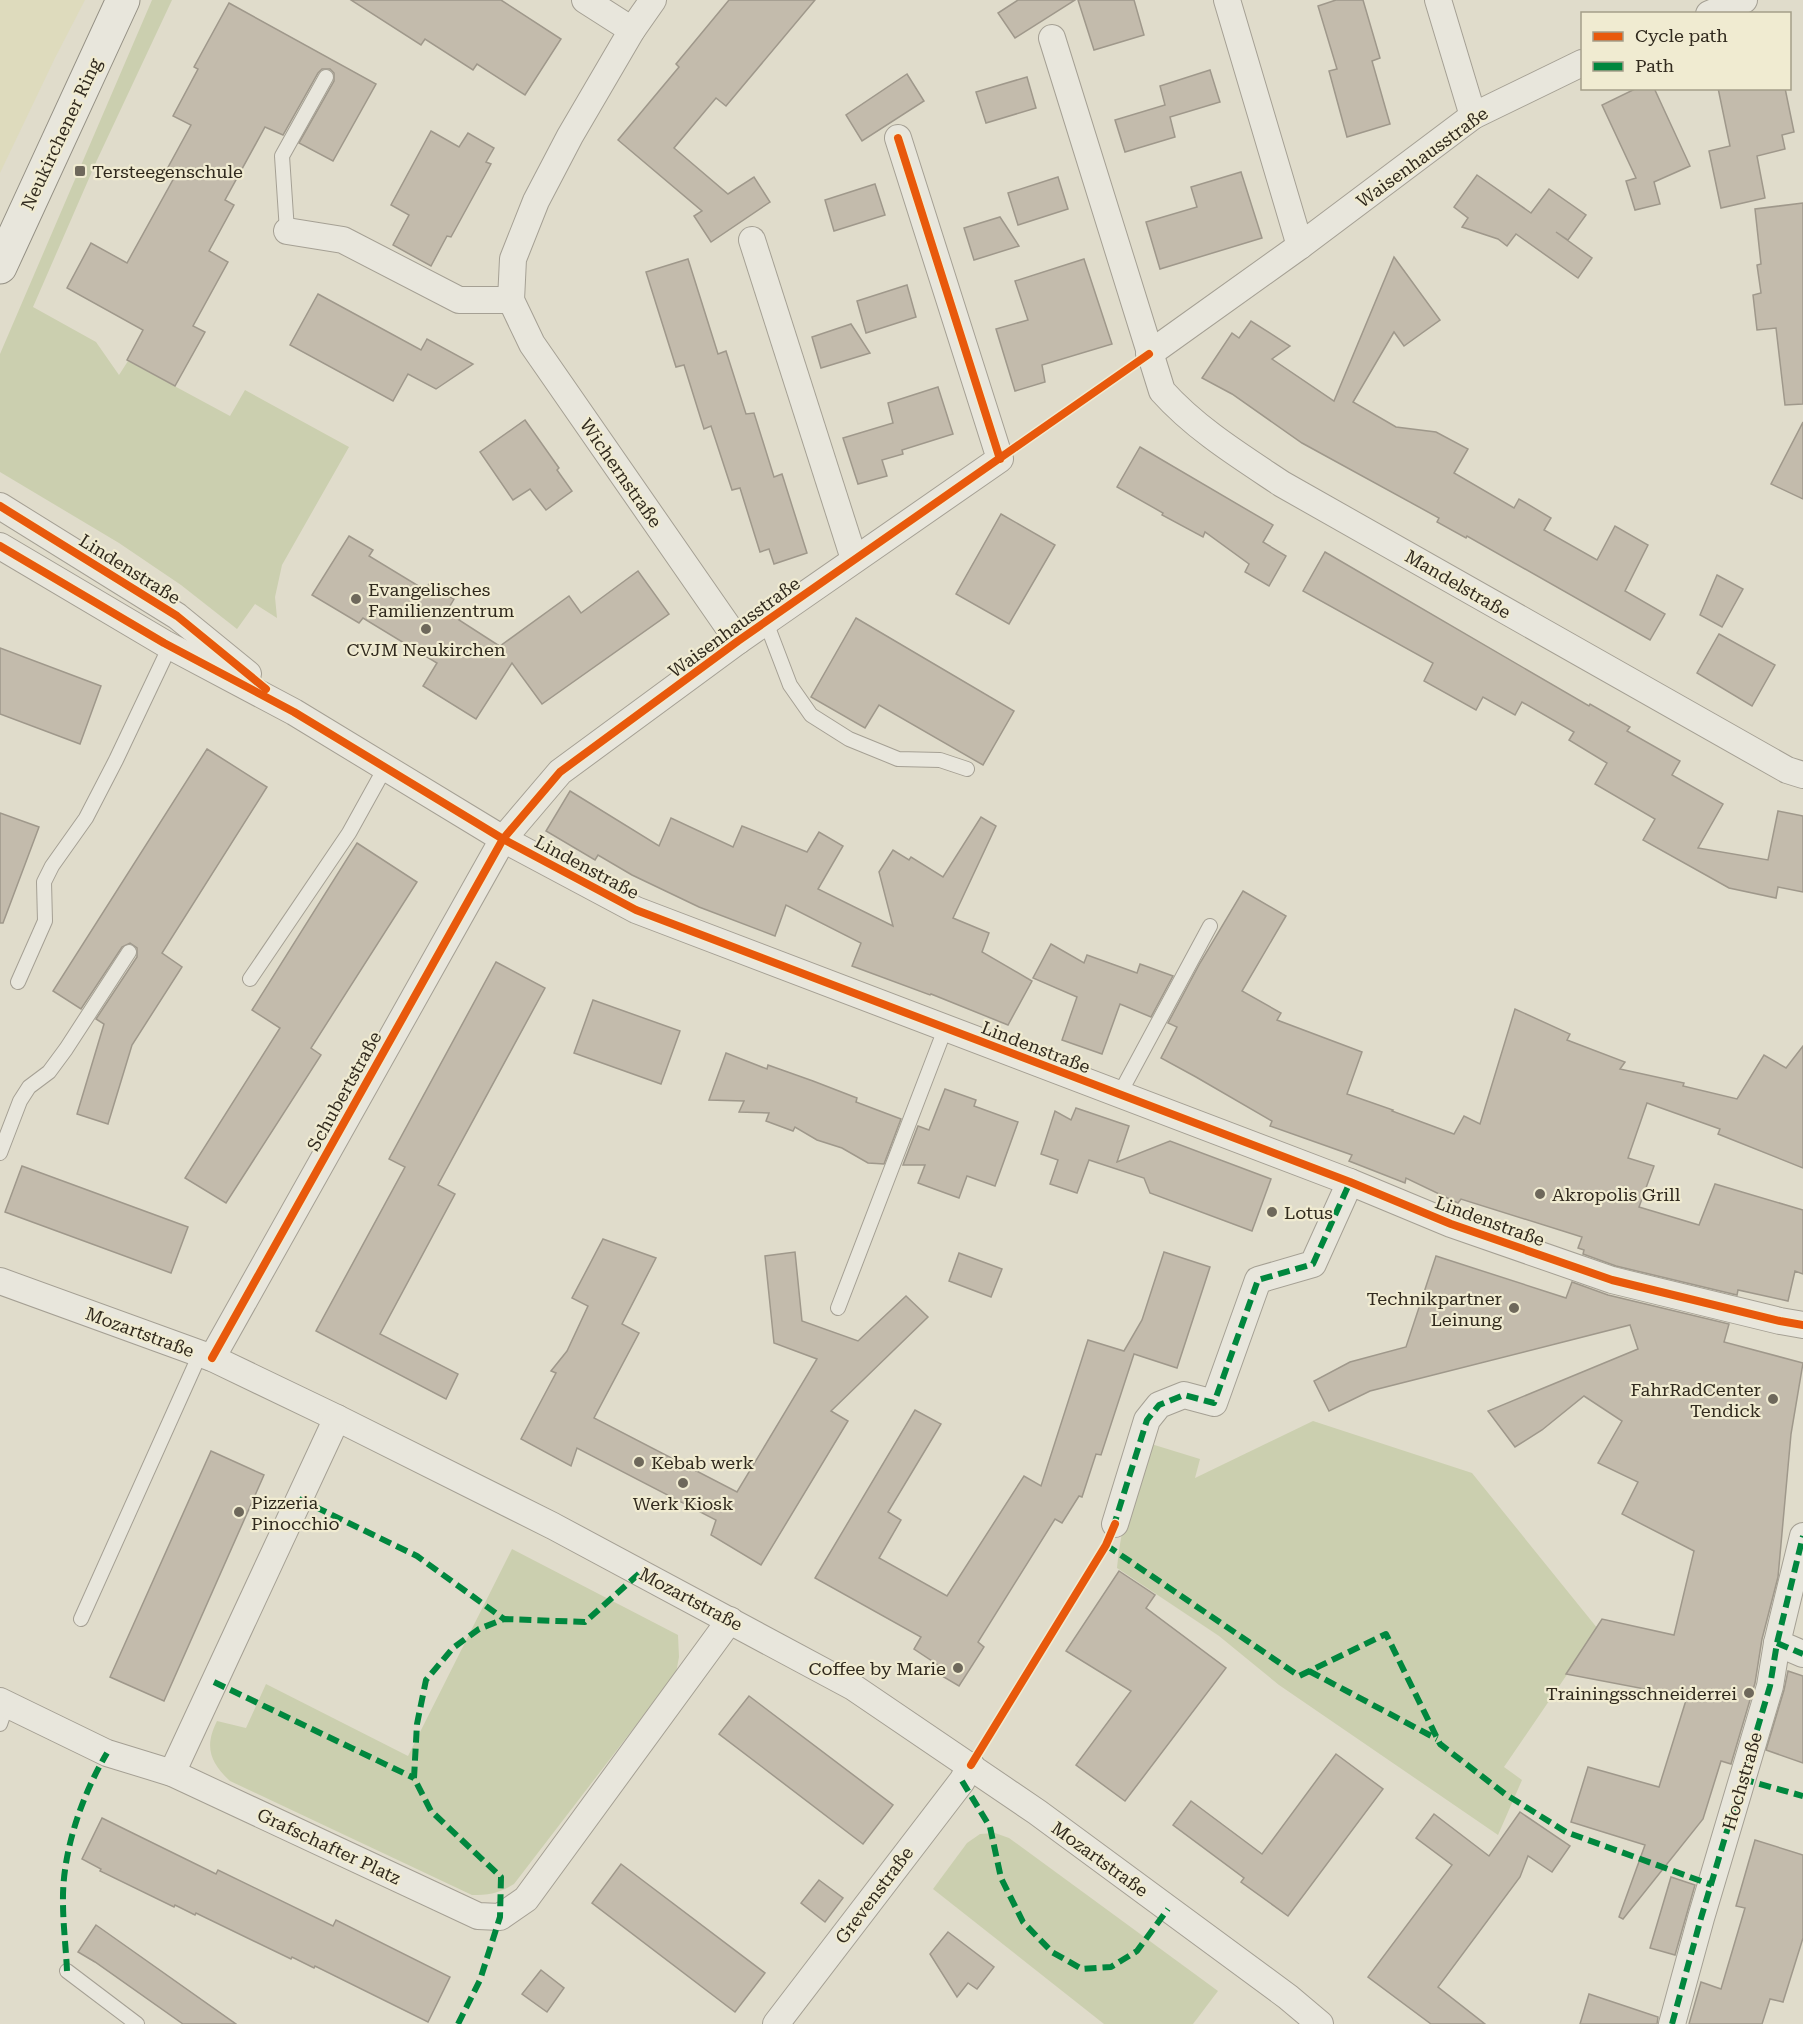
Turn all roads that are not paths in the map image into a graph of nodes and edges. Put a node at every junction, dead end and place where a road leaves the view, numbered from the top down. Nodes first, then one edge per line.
1 (123, 0) edge
2 (585, 0) edge
3 (652, 0) edge
4 (1227, 0) edge
5 (1438, 0) edge
6 (1744, 0) edge
7 (1714, 12) edge
8 (632, 30) junction
9 (1052, 38) dead end
10 (1581, 63) edge
11 (326, 77) dead end
12 (1473, 116) junction
13 (898, 138) dead end
14 (287, 231) joint
15 (752, 240) dead end
16 (1300, 246) junction
17 (0, 267) edge
18 (511, 300) junction
19 (1149, 354) junction
20 (0, 506) edge
21 (0, 546) edge
22 (854, 559) junction
23 (766, 622) junction
24 (738, 641) junction
25 (170, 646) junction
26 (294, 712) junction
27 (385, 768) junction
28 (967, 769) dead end
29 (1803, 776) edge
30 (503, 839) junction
31 (1210, 926) dead end
32 (129, 952) dead end
33 (250, 979) dead end
34 (18, 982) dead end
35 (945, 1029) junction
36 (1119, 1095) junction
37 (0, 1153) edge
38 (1350, 1182) junction
39 (0, 1281) edge
40 (838, 1308) dead end
41 (1803, 1325) edge
42 (206, 1356) junction
43 (337, 1418) junction
44 (1115, 1524) dead end
45 (1803, 1536) edge
46 (81, 1619) dead end
47 (730, 1620) junction
48 (1777, 1643) junction
49 (1803, 1654) edge
50 (2, 1710) edge
51 (971, 1765) junction
52 (172, 1773) junction
53 (68, 1971) dead end
54 (137, 2024) edge
55 (776, 2024) edge
56 (1320, 2024) edge
57 (1672, 2024) edge

1 - 17 street, Neukirchener Ring
2 - 8 street
3 - 8 street, Wichernstraße
4 - 16 street
5 - 12 street
6 - 7 street
8 - 18 street, Wichernstraße
9 - 19 street
10 - 12 street, Waisenhausstraße
11 - 14 lane
12 - 16 street, Waisenhausstraße
13 - 22 street, Waisenhausstraße
14 - 18 street
15 - 22 street
16 - 19 street, Waisenhausstraße
18 - 24 street, Wichernstraße
19 - 29 street, Mandelstraße
20 - 26 street, Lindenstraße
21 - 25 street, Lindenstraße
22 - 23 street, Waisenhausstraße
23 - 24 street, Waisenhausstraße
23 - 28 lane
24 - 30 street, Waisenhausstraße
25 - 26 street, Lindenstraße
25 - 34 lane
26 - 27 street, Lindenstraße
27 - 30 street, Lindenstraße
27 - 33 lane
30 - 35 street, Lindenstraße
30 - 42 street, Schubertstraße
31 - 36 lane
32 - 37 lane
35 - 36 street, Lindenstraße
35 - 40 lane
36 - 38 street, Lindenstraße
38 - 41 street, Lindenstraße
38 - 44 street
39 - 42 street, Mozartstraße
42 - 43 street, Mozartstraße
42 - 46 lane
43 - 47 street, Mozartstraße
43 - 52 street
45 - 48 street, Hochstraße
47 - 51 street, Mozartstraße
47 - 52 street, Grafschafter Platz
48 - 49 street
48 - 57 street, Hochstraße
50 - 52 street, Grafschafter Platz
51 - 55 street, Grevenstraße
51 - 56 street, Mozartstraße
53 - 54 lane

